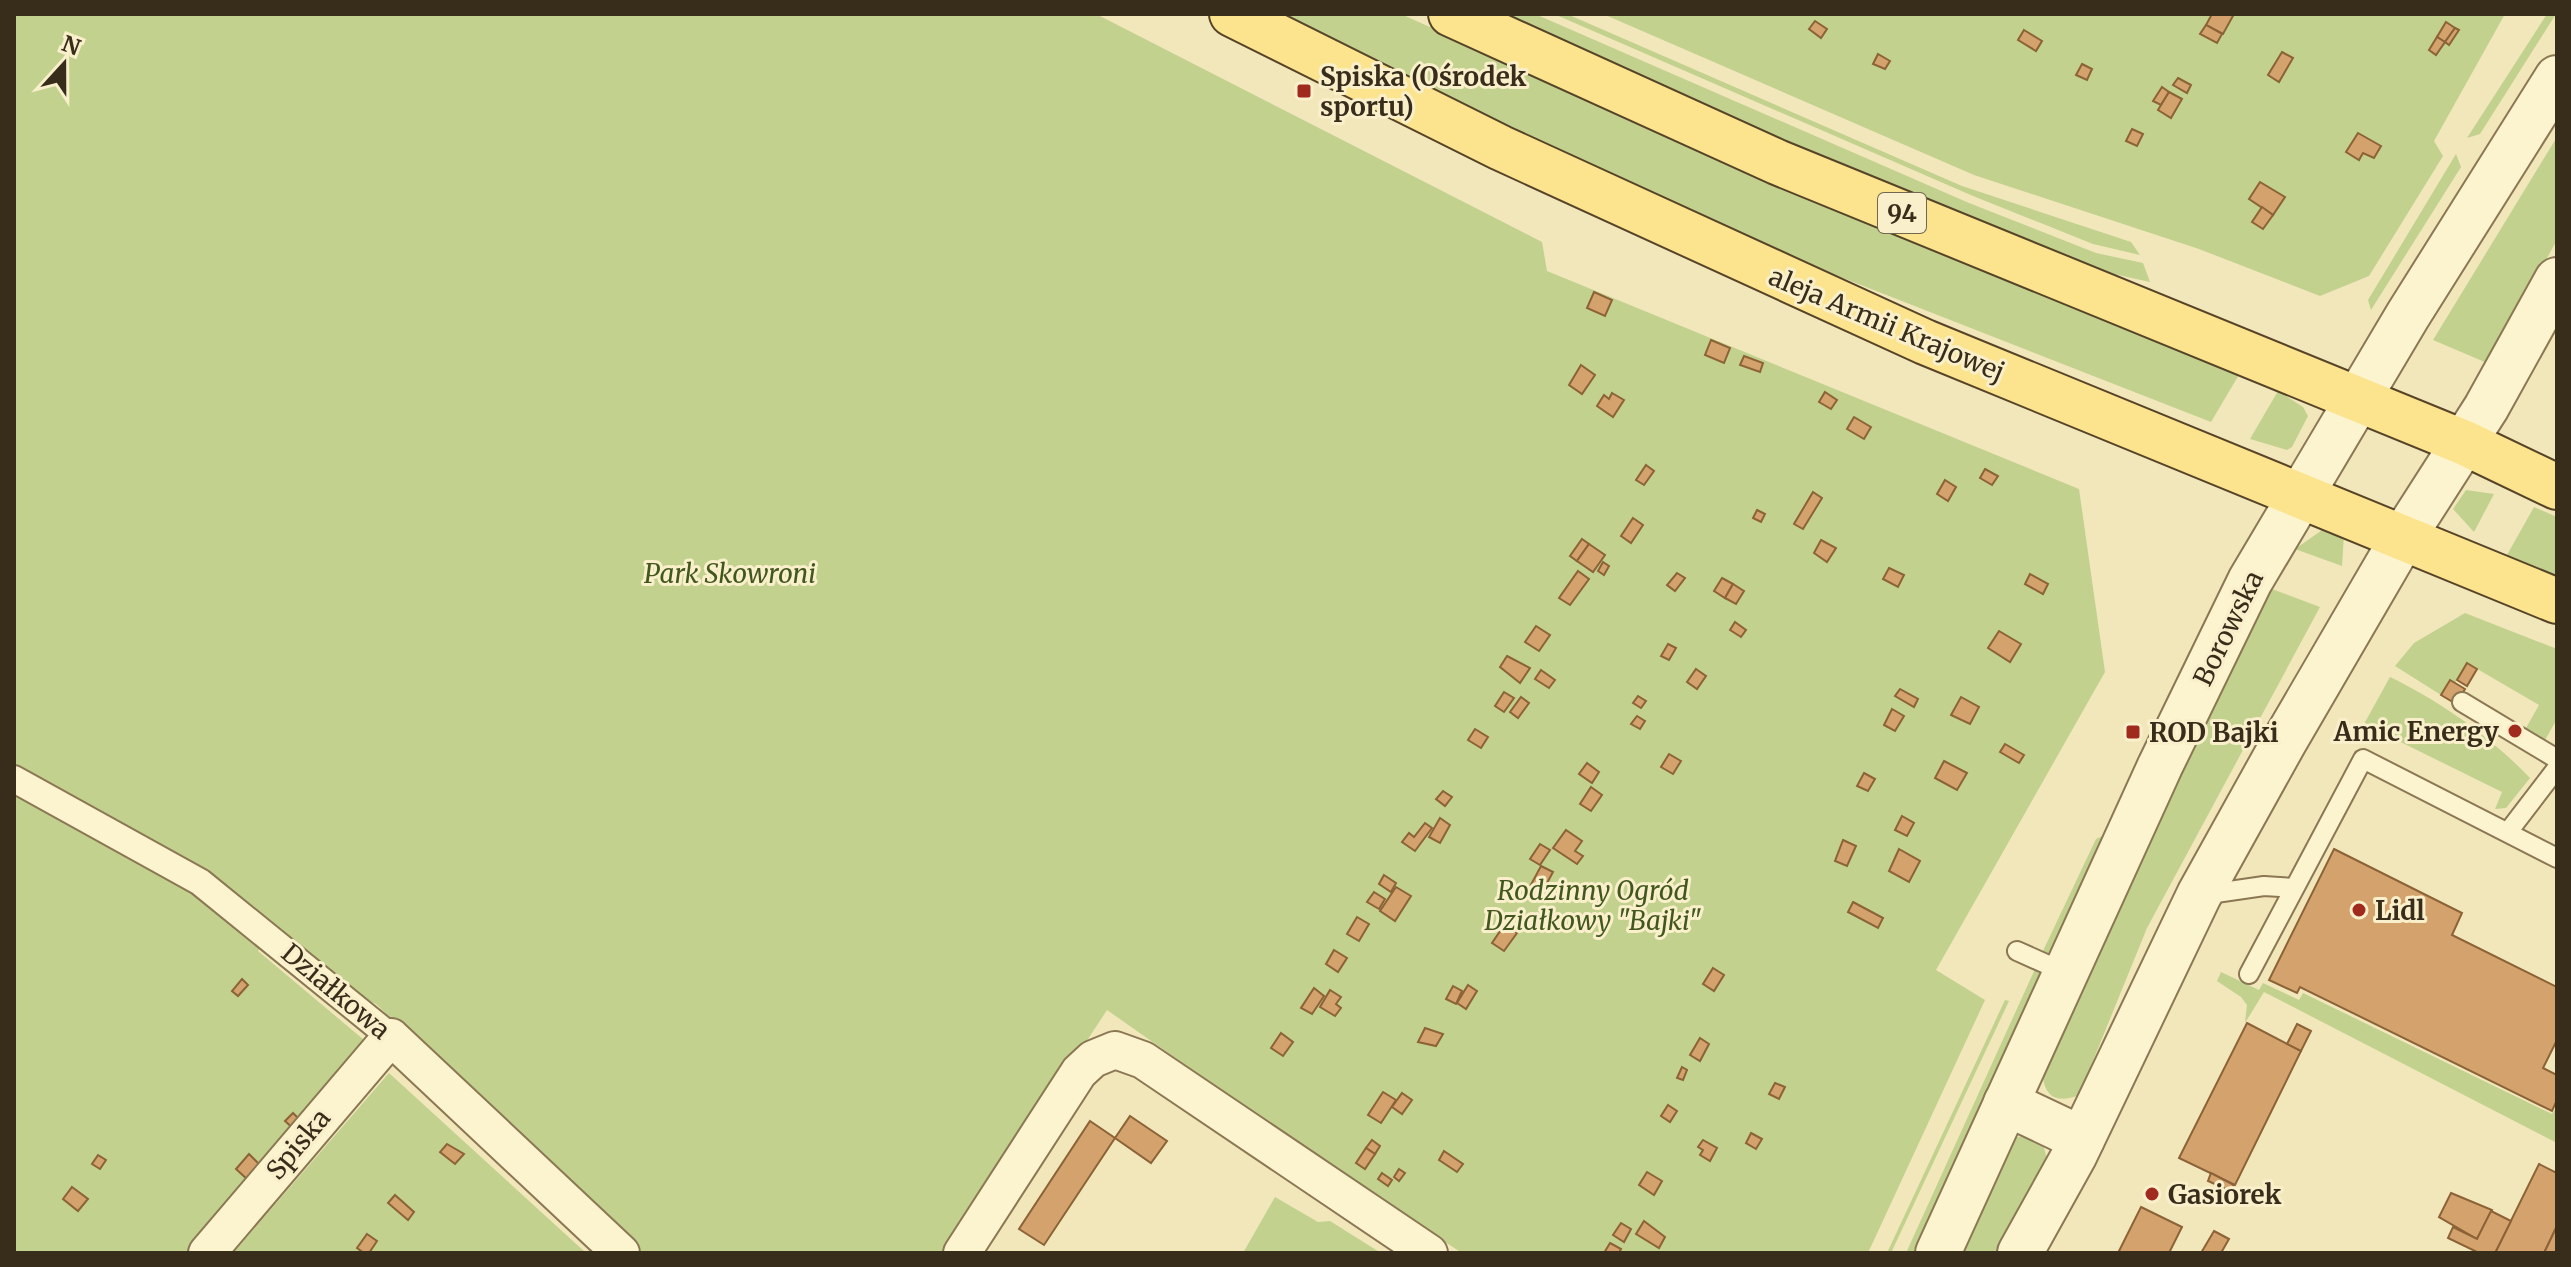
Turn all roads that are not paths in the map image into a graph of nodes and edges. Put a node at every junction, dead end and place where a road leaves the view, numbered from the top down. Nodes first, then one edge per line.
1 (1232, 14) edge
2 (1451, 14) edge
3 (2557, 78) edge
4 (2557, 280) edge
5 (2359, 400) junction
6 (2465, 443) junction
7 (2557, 487) edge
8 (2301, 495) junction
9 (2404, 536) junction
10 (2557, 601) edge
11 (2462, 702) dead end
12 (2557, 759) edge
13 (2557, 768) edge
14 (14, 779) edge
15 (2508, 832) junction
16 (2557, 858) edge
17 (2294, 888) junction
18 (2199, 895) junction
19 (2017, 951) dead end
20 (2067, 974) junction
21 (2249, 974) dead end
22 (391, 1037) junction
23 (2006, 1103) junction
24 (2082, 1139) junction
25 (207, 1253) edge
26 (621, 1253) edge
27 (962, 1253) edge
28 (1429, 1253) edge
29 (1938, 1253) edge
30 (2020, 1253) edge

1 - 8 main road, aleja Armii Krajowej
2 - 5 main road, 94
3 - 5 street, Borowska
4 - 6 street
5 - 6 main road, 94
5 - 8 street, Borowska
6 - 7 main road, 94
6 - 9 street
8 - 9 main road, aleja Armii Krajowej
8 - 20 street, Borowska
9 - 10 main road, aleja Armii Krajowej
9 - 18 street
11 - 12 lane
13 - 15 lane
14 - 22 street, Działkowa
15 - 16 lane
15 - 17 lane
17 - 18 lane
17 - 21 lane
18 - 24 street
19 - 20 lane
20 - 23 street, Borowska
22 - 25 street, Spiska
22 - 26 street, Działkowa
23 - 24 street
23 - 29 street, Borowska
24 - 30 street
27 - 28 street

